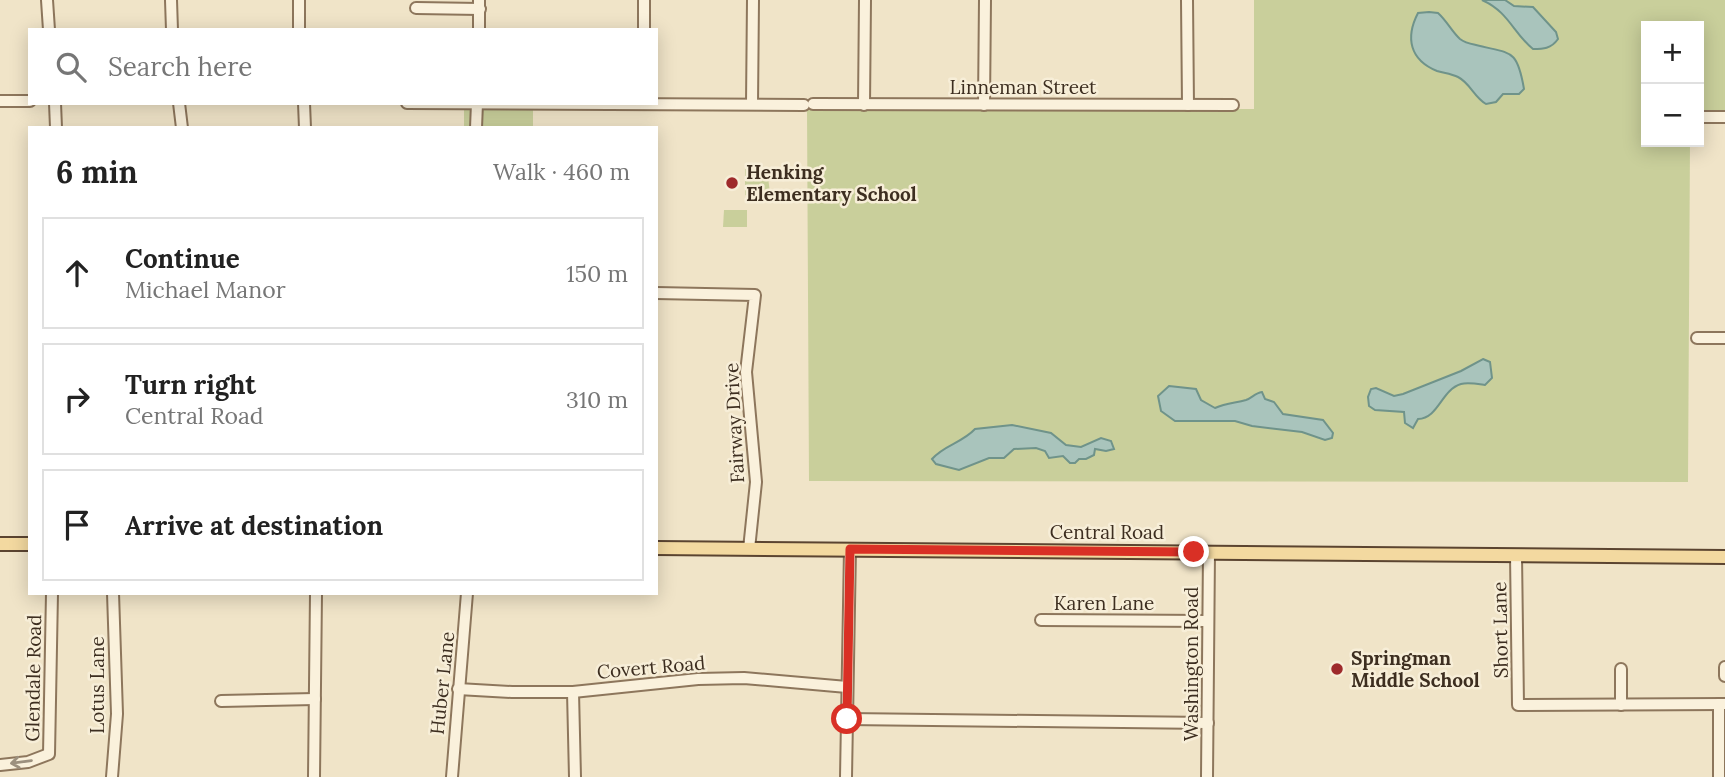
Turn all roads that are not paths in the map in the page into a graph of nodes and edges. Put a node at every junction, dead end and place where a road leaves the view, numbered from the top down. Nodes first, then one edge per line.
1 (47, 0) edge
2 (171, 0) edge
3 (299, 0) edge
4 (644, 0) edge
5 (753, 0) edge
6 (865, 0) edge
7 (985, 0) edge
8 (1187, 0) edge
9 (480, 4) edge
10 (416, 8) dead end
11 (49, 28) edge
12 (172, 28) edge
13 (299, 28) edge
14 (479, 28) edge
15 (644, 28) edge
16 (0, 101) edge
17 (28, 101) edge
18 (658, 104) edge
19 (752, 104) junction
20 (864, 104) junction
21 (55, 105) edge
22 (179, 105) edge
23 (304, 105) edge
24 (477, 105) edge
25 (985, 105) junction
26 (1188, 105) junction
27 (1233, 105) dead end
28 (1704, 117) edge
29 (1725, 117) edge
30 (56, 126) edge
31 (181, 126) edge
32 (305, 126) edge
33 (476, 126) edge
34 (658, 293) edge
35 (1697, 338) dead end
36 (1725, 338) edge
37 (0, 544) edge
38 (28, 544) edge
39 (658, 548) edge
40 (749, 549) junction
41 (850, 549) junction
42 (1209, 552) junction
43 (1516, 555) junction
44 (1725, 557) edge
45 (52, 595) edge
46 (113, 595) edge
47 (316, 595) edge
48 (467, 595) edge
49 (1041, 621) dead end
50 (1208, 621) junction
51 (1725, 667) edge
52 (1621, 669) dead end
53 (1725, 676) edge
54 (847, 687) junction
55 (458, 689) junction
56 (573, 692) junction
57 (315, 699) junction
58 (221, 701) dead end
59 (1722, 704) edge
60 (1621, 705) junction
61 (847, 719) junction
62 (1208, 723) junction
63 (0, 765) edge
64 (112, 777) edge
65 (314, 777) edge
66 (452, 777) edge
67 (575, 777) edge
68 (846, 777) edge
69 (1207, 777) edge
70 (1718, 777) edge

1 - 11 street
2 - 12 street
3 - 13 street
4 - 15 street
5 - 19 street
6 - 20 street
7 - 25 street
8 - 26 street
9 - 10 street
9 - 14 street
16 - 17 street
18 - 19 street, Linneman Street
19 - 20 street, Linneman Street
20 - 25 street, Linneman Street
21 - 30 street
22 - 31 street
23 - 32 street
24 - 33 street
25 - 26 street, Linneman Street
26 - 27 street, Linneman Street
28 - 29 street
34 - 40 street, Fairway Drive
35 - 36 street
37 - 38 main road
39 - 40 main road, Central Road
40 - 41 main road, Central Road
41 - 42 main road, Central Road
41 - 54 street
42 - 43 main road, Central Road
42 - 50 street, Washington Road
43 - 44 main road, Central Road
43 - 60 street, Short Lane
45 -> 63 street, Glendale Road
46 - 64 street, Lotus Lane
47 - 57 street
48 - 55 street, Huber Lane
49 - 50 street, Karen Lane
50 - 62 street, Washington Road
51 - 53 street
52 - 60 street
54 - 56 street, Covert Road
54 - 61 street
55 - 56 street, Covert Road
55 - 66 street, Huber Lane
56 - 67 street
57 - 58 street
57 - 65 street
59 - 60 street
59 - 70 street
61 - 62 street
61 - 68 street
62 - 69 street, Washington Road

